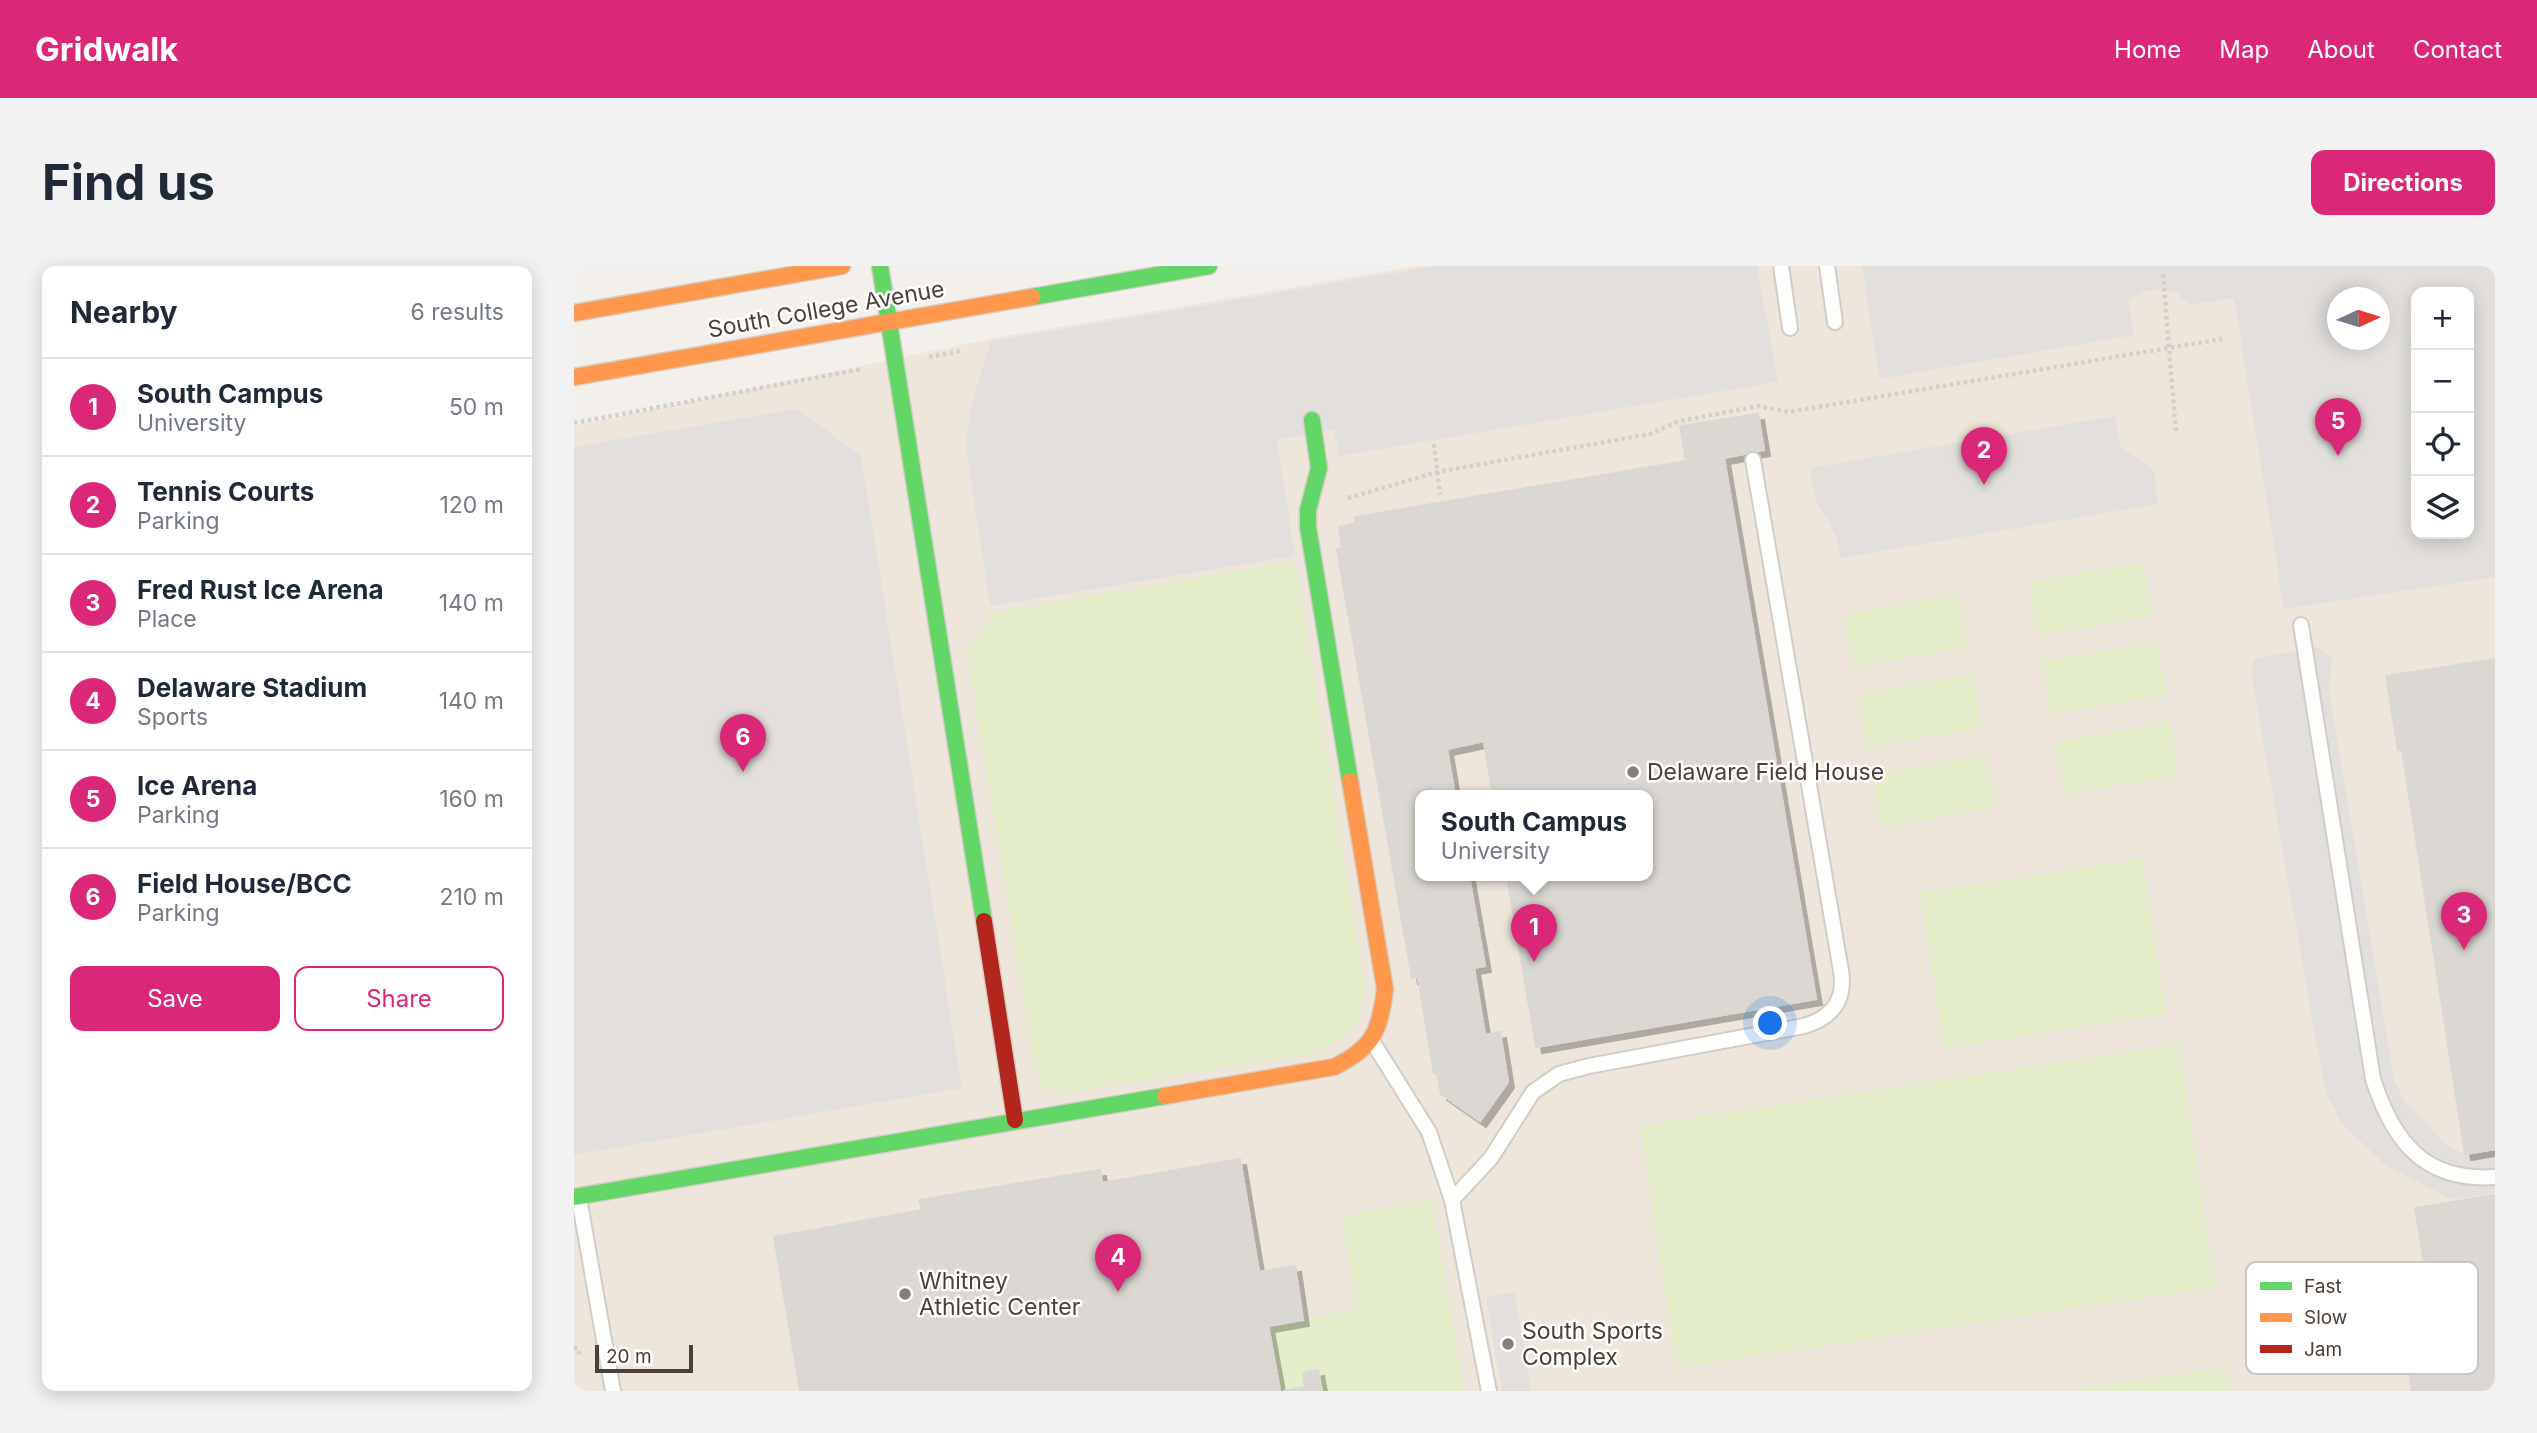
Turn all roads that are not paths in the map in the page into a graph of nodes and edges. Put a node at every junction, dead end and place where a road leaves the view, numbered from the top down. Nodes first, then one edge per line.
1 (842, 266) edge
2 (880, 266) edge
3 (1209, 266) edge
4 (1781, 266) edge
5 (1827, 266) edge
6 (574, 313) edge
7 (889, 321) junction
8 (1835, 322) dead end
9 (1790, 328) dead end
10 (574, 377) edge
11 (1312, 420) dead end
12 (1753, 460) dead end
13 (2301, 625) dead end
14 (1372, 1041) junction
15 (1015, 1120) junction
16 (2495, 1177) edge
17 (576, 1197) edge
18 (1452, 1200) junction
19 (613, 1391) edge
20 (1489, 1391) edge

1 - 6 street, South College Avenue
2 - 7 street
3 - 7 street, South College Avenue
4 - 9 lane
5 - 8 lane
7 - 10 street, South College Avenue
7 - 15 street
11 - 14 street
12 - 18 lane
13 - 16 lane
14 - 15 street
14 - 18 lane
15 - 17 street
17 - 19 lane
18 - 20 lane

